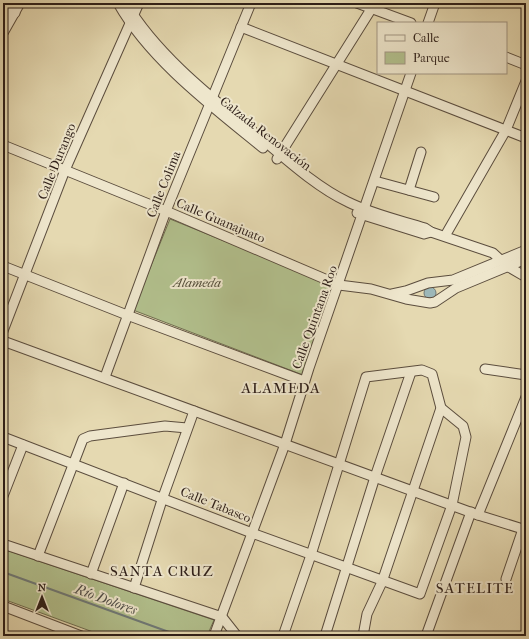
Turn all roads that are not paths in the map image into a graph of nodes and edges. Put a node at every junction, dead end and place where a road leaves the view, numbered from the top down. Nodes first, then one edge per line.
1 (20, 3) edge
2 (118, 3) edge
3 (126, 3) edge
4 (139, 3) edge
5 (252, 3) edge
6 (357, 3) edge
7 (435, 3) edge
8 (373, 6) edge
9 (3, 8) edge
10 (15, 13) junction
11 (131, 19) junction
12 (410, 22) edge
13 (428, 22) edge
14 (241, 27) junction
15 (3, 34) edge
16 (507, 57) edge
17 (337, 64) junction
18 (526, 65) edge
19 (411, 74) edge
20 (526, 81) edge
21 (405, 90) junction
22 (210, 101) junction
23 (506, 130) junction
24 (526, 138) edge
25 (3, 145) edge
26 (421, 152) dead end
27 (279, 157) junction
28 (65, 170) junction
29 (375, 181) junction
30 (409, 190) junction
31 (434, 197) dead end
32 (166, 211) junction
33 (364, 212) junction
34 (445, 236) junction
35 (526, 250) edge
36 (526, 259) edge
37 (504, 263) junction
38 (3, 266) edge
39 (24, 274) junction
40 (526, 278) edge
41 (434, 284) junction
42 (339, 285) junction
43 (422, 285) junction
44 (390, 294) junction
45 (438, 300) junction
46 (424, 303) junction
47 (127, 315) junction
48 (3, 331) edge
49 (3, 341) edge
50 (485, 370) dead end
51 (411, 372) junction
52 (526, 375) edge
53 (105, 377) junction
54 (304, 381) junction
55 (526, 397) edge
56 (441, 408) junction
57 (194, 411) junction
58 (187, 428) junction
59 (3, 437) edge
60 (285, 444) junction
61 (23, 445) junction
62 (339, 463) junction
63 (72, 464) junction
64 (375, 477) junction
65 (124, 483) junction
66 (413, 491) junction
67 (3, 496) edge
68 (163, 497) junction
69 (452, 505) junction
70 (474, 513) junction
71 (524, 530) edge
72 (252, 533) junction
73 (3, 544) edge
74 (311, 555) junction
75 (38, 556) junction
76 (347, 568) junction
77 (91, 574) junction
78 (506, 579) dead end
79 (382, 582) junction
80 (134, 588) junction
81 (3, 606) edge
82 (222, 617) junction
83 (215, 632) edge
84 (82, 636) edge
85 (237, 636) edge
86 (283, 636) edge
87 (325, 636) edge
88 (363, 636) edge
89 (426, 636) edge

1 - 10 street
2 - 11 street, Calzada Renovación
3 - 11 street, Calzada Renovación
4 - 11 street, Calle Durango
5 - 14 street, Calle Colima
6 - 8 street
7 - 13 street
8 - 12 street
8 - 17 street
9 - 10 street
10 - 15 street
11 - 22 street, Calzada Renovación
11 - 28 street, Calle Durango
14 - 17 street
14 - 22 street, Calle Colima
16 - 18 street
17 - 21 street
17 - 27 street
19 - 21 street, Calle Quintana Roo
20 - 23 street
21 - 23 street
21 - 29 street, Calle Quintana Roo
22 - 27 street, Calzada Renovación
22 - 32 street, Calle Colima
23 - 24 street
23 - 34 street
25 - 28 street, Calle Guanajuato
26 - 30 street
27 - 33 street, Calzada Renovación
28 - 32 street, Calle Guanajuato
28 - 39 street, Calle Durango
29 - 30 street
29 - 33 street, Calle Quintana Roo
30 - 31 street
32 - 42 street, Calle Guanajuato
32 - 47 street, Calle Colima
33 - 34 street, Calzada Renovación
33 - 42 street, Calle Quintana Roo
34 - 37 street, Calzada Renovación
35 - 37 street
36 - 37 street
37 - 40 street, Calzada Renovación
37 - 41 street
37 - 45 street
38 - 39 street
39 - 47 street
39 - 48 street, Calle Durango
41 - 43 street
41 - 45 street
42 - 44 street, Calle Guanajuato
42 - 54 street, Calle Quintana Roo
43 - 44 street
43 - 46 street
44 - 46 street, Calle Guanajuato
45 - 46 street
47 - 53 street, Calle Colima
47 - 54 street
49 - 53 street
50 - 52 street
51 - 56 street
51 - 62 street
51 - 64 street
53 - 57 street
54 - 60 street, Calle Quintana Roo
55 - 70 street
56 - 66 street
56 - 69 street
57 - 58 street
57 - 60 street
58 - 63 street
58 - 68 street
59 - 61 street, Calle Tabasco
60 - 62 street
60 - 72 street, Calle Quintana Roo
61 - 63 street, Calle Tabasco
61 - 67 street
62 - 64 street
62 - 74 street
63 - 65 street, Calle Tabasco
63 - 75 street
64 - 66 street
64 - 76 street
65 - 68 street, Calle Tabasco
65 - 77 street
66 - 69 street
66 - 79 street
68 - 72 street, Calle Tabasco
68 - 80 street
69 - 70 street
69 - 79 street, Calle Tabasco
70 - 71 street
70 - 89 street
71 - 78 street
72 - 74 street, Calle Tabasco
72 - 82 street, Calle Quintana Roo
73 - 75 street
74 - 76 street, Calle Tabasco
74 - 86 street
75 - 77 street
76 - 79 street, Calle Tabasco
76 - 87 street
77 - 80 street
79 - 88 street
80 - 82 street
81 - 84 street
82 - 83 street, Calle Quintana Roo
82 - 85 street

